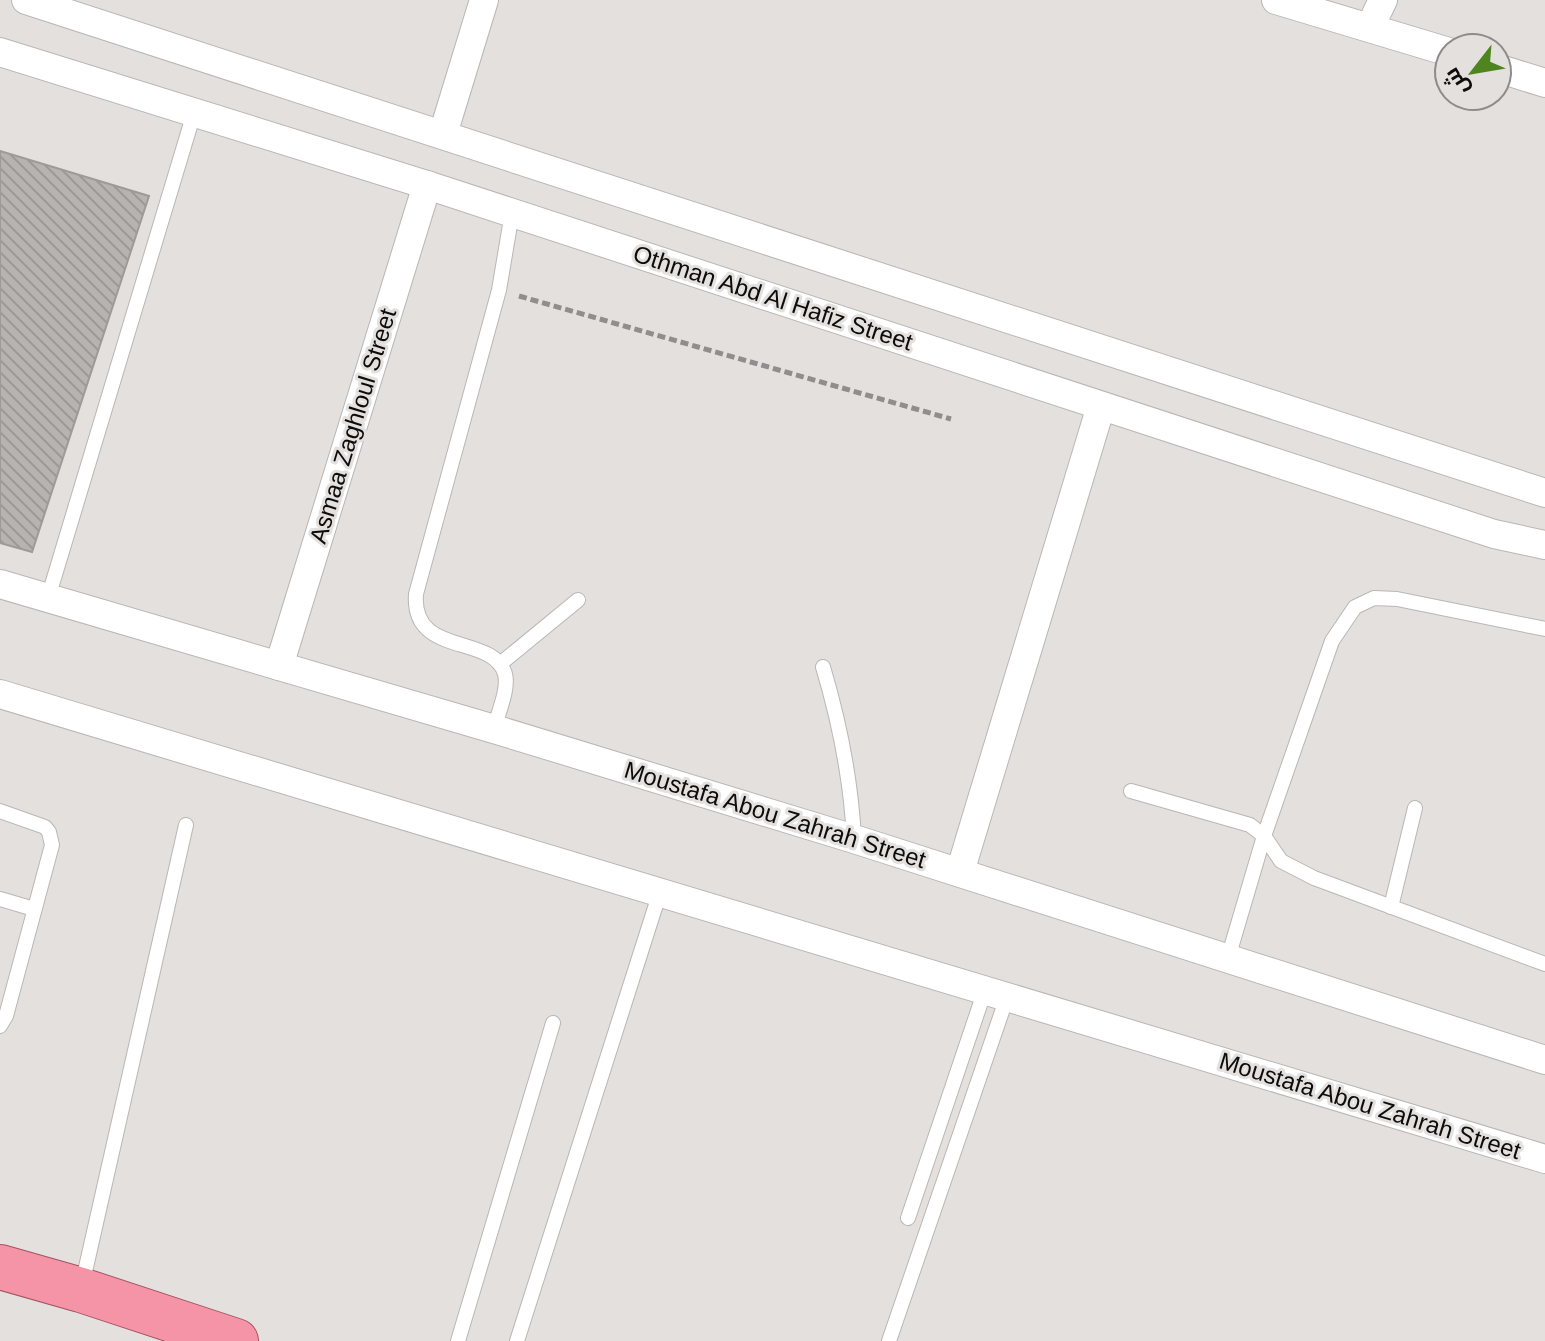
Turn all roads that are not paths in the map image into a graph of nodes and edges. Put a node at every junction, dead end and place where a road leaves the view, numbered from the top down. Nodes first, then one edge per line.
1 (484, 0) edge
2 (1276, 0) edge
3 (1383, 0) edge
4 (42, 2) edge
5 (1370, 27) junction
6 (1433, 47) edge
7 (0, 52) edge
8 (1513, 73) edge
9 (1545, 83) edge
10 (194, 113) junction
11 (443, 134) junction
12 (427, 185) junction
13 (512, 213) junction
14 (1101, 406) junction
15 (1545, 493) edge
16 (1545, 545) edge
17 (0, 584) edge
18 (48, 598) junction
19 (578, 600) dead end
20 (1545, 629) edge
21 (500, 664) junction
22 (279, 666) junction
23 (823, 667) dead end
24 (0, 694) edge
25 (494, 729) junction
26 (1131, 791) dead end
27 (1415, 808) dead end
28 (0, 811) edge
29 (186, 825) dead end
30 (1264, 836) junction
31 (854, 839) junction
32 (960, 872) junction
33 (660, 892) junction
34 (0, 899) edge
35 (1391, 907) junction
36 (34, 909) junction
37 (1228, 958) junction
38 (1545, 964) edge
39 (0, 973) edge
40 (16, 978) junction
41 (996, 994) junction
42 (553, 1023) dead end
43 (0, 1026) edge
44 (1545, 1060) edge
45 (1545, 1159) edge
46 (908, 1218) dead end
47 (0, 1267) edge
48 (81, 1290) junction
49 (236, 1341) edge
50 (458, 1341) edge
51 (517, 1341) edge
52 (889, 1341) edge

1 - 11 street
2 - 5 street
3 - 5 street
4 - 11 street
5 - 6 street
7 - 10 street, Othman Abd Al Hafiz Street
8 - 9 street
10 - 12 street, Othman Abd Al Hafiz Street
10 - 18 lane
11 - 15 street
12 - 13 street, Othman Abd Al Hafiz Street
12 - 22 street, Asmaa Zaghloul Street
13 - 14 street, Othman Abd Al Hafiz Street
13 - 21 lane
14 - 16 street, Othman Abd Al Hafiz Street
14 - 32 street
17 - 18 street, Moustafa Abou Zahrah Street
18 - 22 street, Moustafa Abou Zahrah Street
19 - 21 lane
20 - 30 lane
21 - 25 lane
22 - 25 street, Moustafa Abou Zahrah Street
23 - 31 lane
24 - 33 street, Moustafa Abou Zahrah Street
25 - 31 street, Moustafa Abou Zahrah Street
26 - 30 lane
27 - 35 lane
28 - 36 lane
29 - 48 lane
30 - 35 lane
30 - 37 lane
31 - 32 street, Moustafa Abou Zahrah Street
32 - 37 street, Moustafa Abou Zahrah Street
33 - 41 street, Moustafa Abou Zahrah Street
33 - 51 lane
34 - 36 lane
35 - 38 lane
36 - 40 lane
37 - 44 street, Moustafa Abou Zahrah Street
39 - 40 lane
40 - 43 lane
41 - 45 street, Moustafa Abou Zahrah Street
41 - 46 lane
41 - 52 lane
42 - 50 lane
47 - 48 highway
48 - 49 highway

